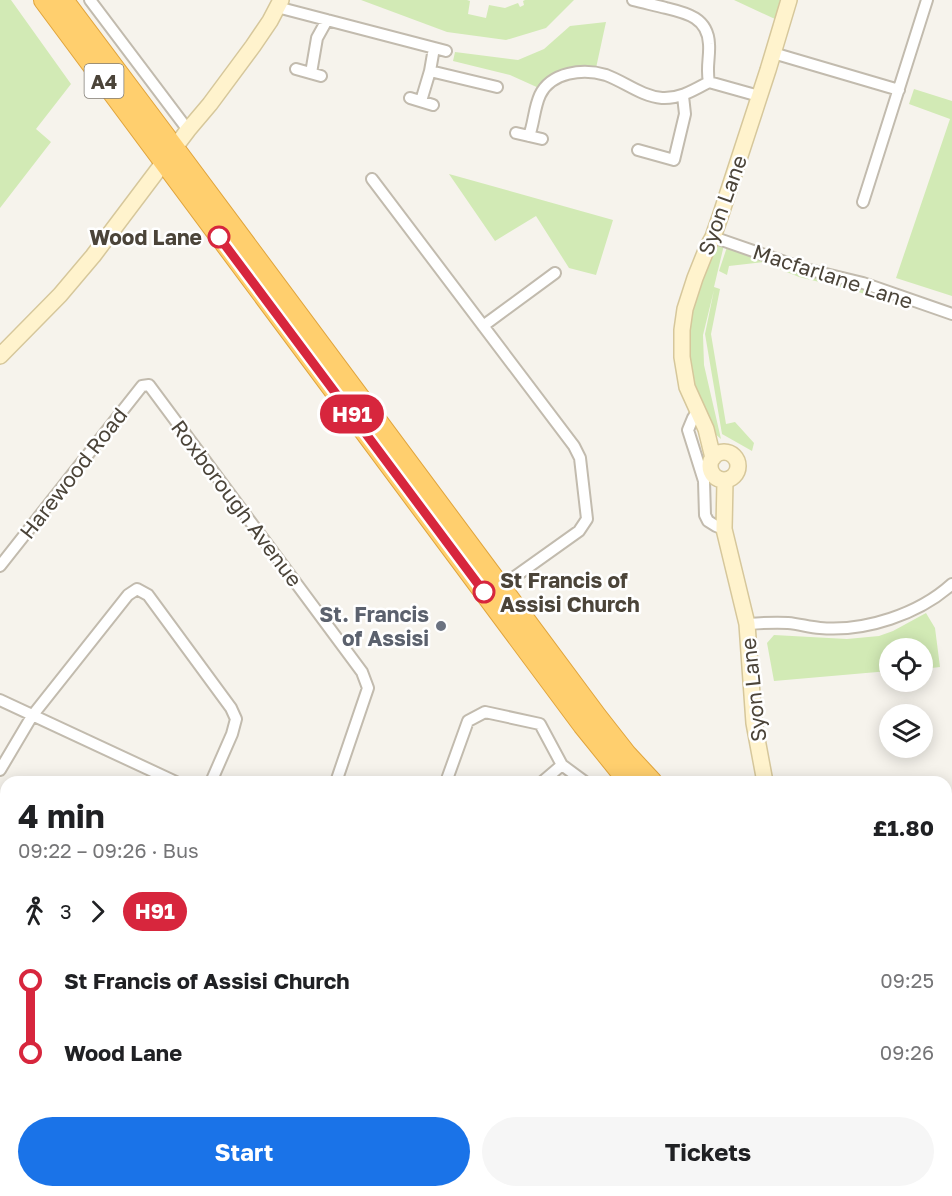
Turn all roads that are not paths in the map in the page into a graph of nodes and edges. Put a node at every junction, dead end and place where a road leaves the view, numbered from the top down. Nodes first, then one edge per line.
1 (44, 0) edge
2 (63, 0) edge
3 (90, 0) edge
4 (633, 0) edge
5 (789, 0) edge
6 (927, 0) edge
7 (662, 3) edge
8 (279, 4) edge
9 (327, 20) junction
10 (434, 48) junction
11 (446, 51) dead end
12 (773, 53) junction
13 (296, 69) dead end
14 (430, 71) junction
15 (709, 82) junction
16 (497, 87) dead end
17 (898, 90) junction
18 (683, 96) junction
19 (759, 96) junction
20 (410, 98) dead end
21 (421, 100) junction
22 (433, 105) dead end
23 (188, 130) junction
24 (516, 133) dead end
25 (529, 136) junction
26 (542, 140) dead end
27 (638, 150) dead end
28 (169, 155) junction
29 (372, 179) dead end
30 (863, 202) dead end
31 (713, 237) junction
32 (555, 273) dead end
33 (952, 314) edge
34 (483, 326) junction
35 (0, 356) edge
36 (149, 385) joint
37 (698, 412) junction
38 (719, 455) junction
39 (725, 481) junction
40 (724, 529) junction
41 (0, 566) edge
42 (952, 584) edge
43 (499, 588) junction
44 (747, 624) junction
45 (0, 700) edge
46 (32, 716) junction
47 (562, 765) junction
48 (0, 770) edge
49 (163, 776) edge
50 (214, 776) edge
51 (338, 776) edge
52 (448, 776) edge
53 (549, 776) edge
54 (577, 776) edge
55 (623, 776) edge
56 (646, 776) edge
57 (764, 776) edge

1 - 28 highway, A4
2 - 28 highway, A4
3 - 23 street
4 - 7 street
5 - 12 main road, Syon Lane
6 - 17 street
7 - 15 street
8 - 9 street
8 - 23 main road
9 - 10 street
9 - 13 street
10 - 11 street
10 - 14 street
12 - 17 street
12 - 19 main road, Syon Lane
14 - 16 street
14 - 21 street
15 - 18 street
15 - 19 street
17 - 30 street
18 - 25 street
18 - 27 street
19 - 31 main road, Syon Lane
20 - 21 street
21 - 22 street
23 - 28 main road
24 - 25 street
25 - 26 street
28 - 35 main road
28 - 43 highway, A4
28 - 55 highway, A4
29 - 34 street
31 - 33 street, Macfarlane Lane
31 - 37 main road, Syon Lane
32 - 34 street
34 - 43 street
36 - 41 street, Harewood Road
36 - 51 street, Roxborough Avenue
37 - 38 main road, Syon Lane
37 - 40 street
38 - 39 main road
38 - 39 main road
39 - 40 main road, Syon Lane
40 - 44 main road, Syon Lane
42 - 44 street
43 - 56 highway, A4
44 - 57 main road, Syon Lane
45 - 46 street
46 - 48 street
46 - 49 street
46 - 50 street
47 - 52 street
47 - 53 street
47 - 54 street

